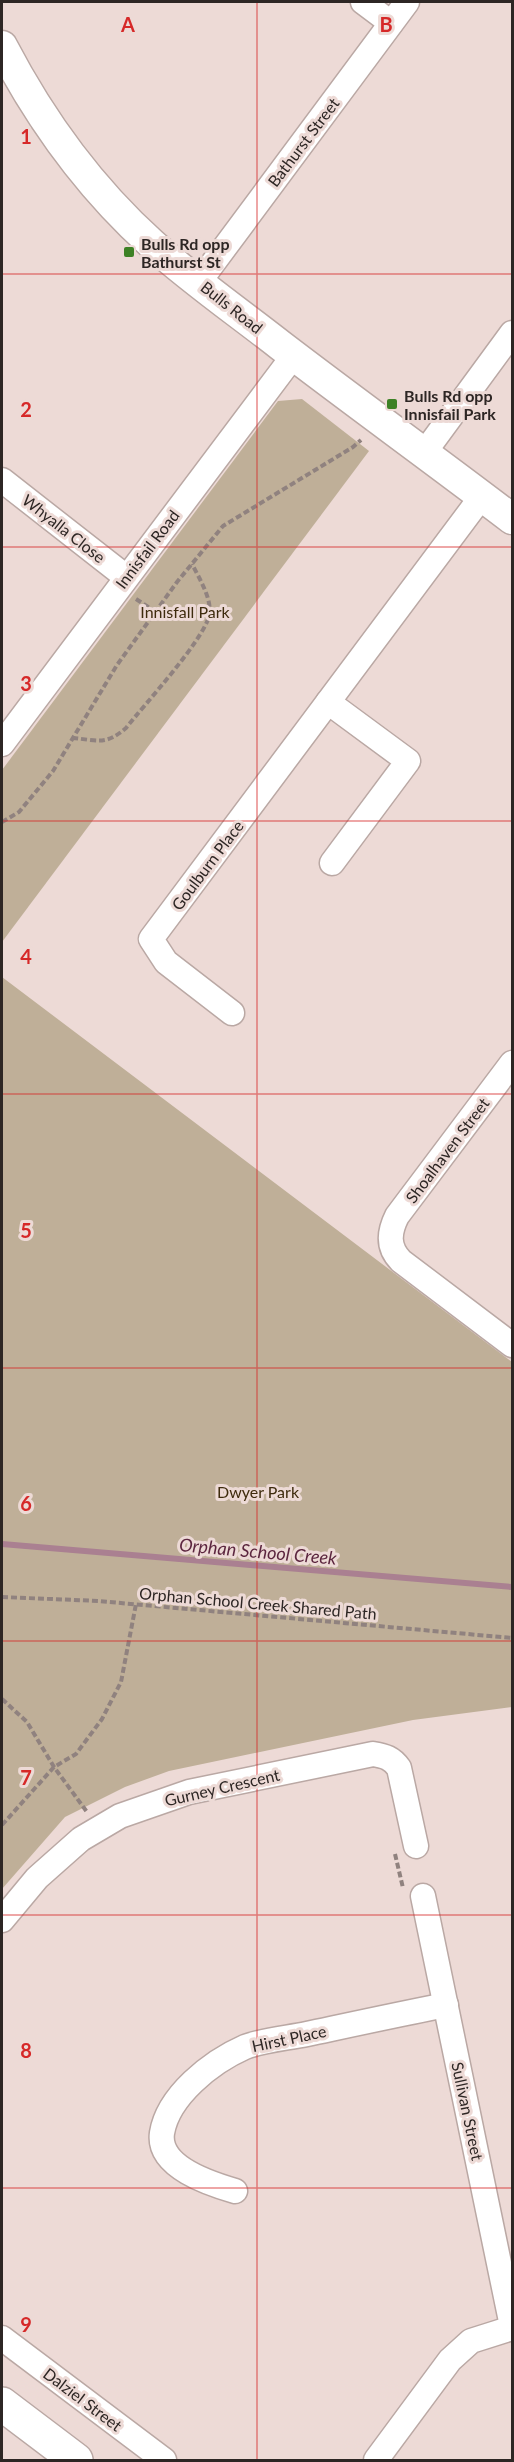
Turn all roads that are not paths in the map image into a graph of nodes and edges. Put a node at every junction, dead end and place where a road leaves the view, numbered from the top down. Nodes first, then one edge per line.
1 (363, 2) edge
2 (407, 2) edge
3 (391, 22) junction
4 (2, 46) edge
5 (199, 282) junction
6 (513, 333) edge
7 (294, 355) junction
8 (424, 453) junction
9 (2, 480) edge
10 (482, 496) junction
11 (513, 519) edge
12 (126, 577) junction
13 (328, 702) junction
14 (2, 744) edge
15 (332, 863) dead end
16 (232, 1013) dead end
17 (513, 1063) edge
18 (513, 1345) edge
19 (416, 1846) dead end
20 (423, 1896) dead end
21 (2, 1920) edge
22 (446, 2005) junction
23 (235, 2191) dead end
24 (513, 2327) edge
25 (2, 2338) edge
26 (2, 2404) edge
27 (76, 2460) edge
28 (164, 2460) edge
29 (376, 2460) edge

1 - 3 street
2 - 3 street, Bathurst Street
3 - 5 street, Bathurst Street
4 - 5 street, Bulls Road
5 - 7 street, Bulls Road
6 - 8 street
7 - 8 street, Bulls Road
7 - 12 street, Innisfail Road
8 - 10 street, Bulls Road
9 - 12 street, Whyalla Close
10 - 11 street, Bulls Road
10 - 13 street, Goulburn Place
12 - 14 street, Innisfail Road
13 - 15 street
13 - 16 street, Goulburn Place
17 - 18 street, Shoalhaven Street
19 - 21 street, Gurney Crescent
20 - 22 street, Sullivan Street
22 - 23 street, Hirst Place
22 - 24 street, Sullivan Street
24 - 29 street
25 - 28 street, Dalziel Street
26 - 27 main road

